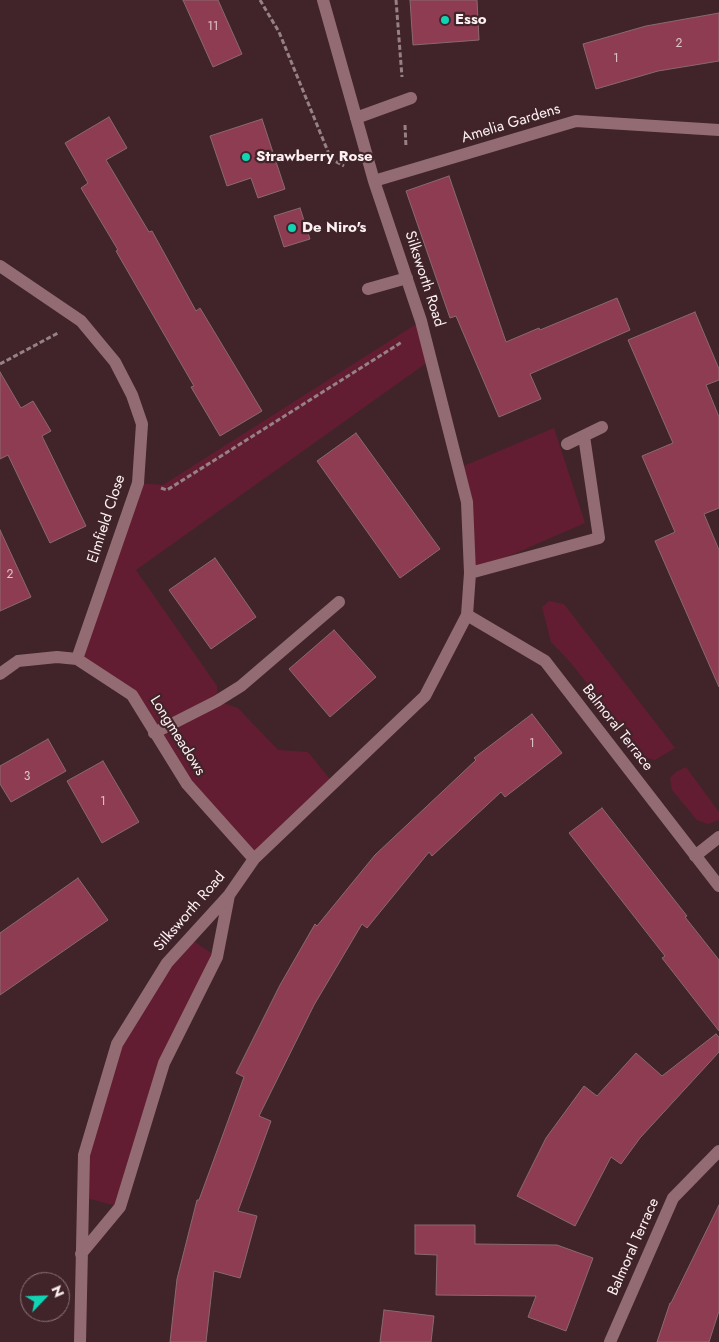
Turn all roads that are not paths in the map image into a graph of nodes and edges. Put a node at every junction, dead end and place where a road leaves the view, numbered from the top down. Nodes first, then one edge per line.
1 (323, 0) edge
2 (407, 99) road end
3 (356, 118) junction
4 (719, 130) edge
5 (374, 181) junction
6 (0, 266) edge
7 (407, 278) junction
8 (368, 289) dead end
9 (602, 427) dead end
10 (584, 436) junction
11 (567, 444) dead end
12 (470, 573) junction
13 (340, 602) dead end
14 (467, 615) junction
15 (77, 659) junction
16 (0, 674) edge
17 (154, 733) junction
18 (719, 837) edge
19 (695, 856) junction
20 (254, 859) junction
21 (719, 886) edge
22 (229, 895) junction
23 (719, 1151) edge
24 (81, 1254) junction
25 (80, 1342) edge
26 (610, 1342) edge

1 - 3 street, Silksworth Road
2 - 3 street
3 - 5 street, Silksworth Road
4 - 5 street, Amelia Gardens
5 - 7 street, Silksworth Road
6 - 15 street, Elmfield Close
7 - 8 street
7 - 12 street, Silksworth Road
9 - 10 street
10 - 11 street
10 - 12 street
12 - 14 street, Silksworth Road
13 - 17 street
14 - 19 street, Balmoral Terrace
14 - 20 street, Silksworth Road
15 - 16 street, Longmeadows
15 - 17 street, Longmeadows
17 - 20 street, Longmeadows
18 - 19 street
19 - 21 street, Balmoral Terrace
20 - 22 street, Silksworth Road
22 - 24 street
22 - 24 street, Silksworth Road
23 - 26 street, Balmoral Terrace
24 - 25 street, Silksworth Road

